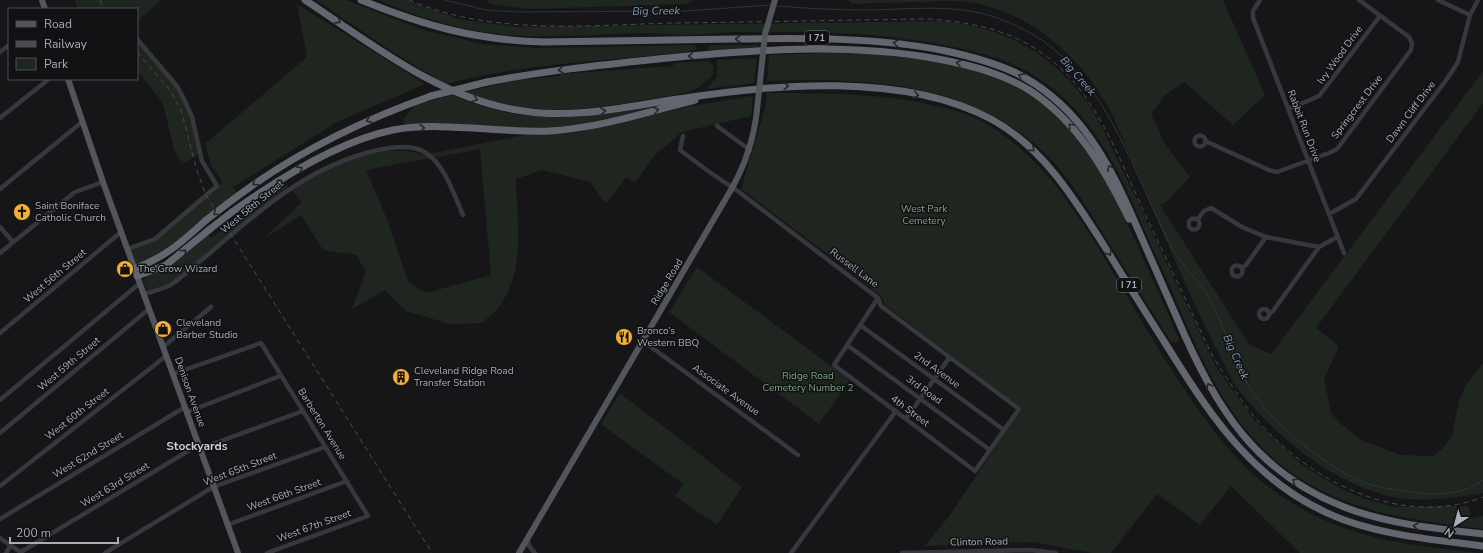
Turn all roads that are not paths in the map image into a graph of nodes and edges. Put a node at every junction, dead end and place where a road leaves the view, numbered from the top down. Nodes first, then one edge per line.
1 (305, 0) edge
2 (361, 0) edge
3 (775, 0) edge
4 (1260, 0) edge
5 (1359, 0) edge
6 (1438, 0) edge
7 (1478, 0) edge
8 (1470, 15) junction
9 (1380, 16) junction
10 (138, 40) edge
11 (8, 46) edge
12 (0, 52) edge
13 (48, 80) edge
14 (68, 80) edge
15 (748, 89) junction
16 (1289, 109) junction
17 (0, 118) edge
18 (82, 122) junction
19 (717, 126) dead end
20 (683, 136) dead end
21 (1205, 141) dead end
22 (750, 150) junction
23 (1308, 161) junction
24 (103, 182) junction
25 (732, 188) junction
26 (0, 189) edge
27 (463, 214) dead end
28 (1329, 214) junction
29 (1198, 219) dead end
30 (0, 227) edge
31 (121, 232) junction
32 (1337, 237) junction
33 (1266, 238) junction
34 (13, 242) junction
35 (1319, 248) junction
36 (127, 249) junction
37 (0, 253) edge
38 (1344, 253) dead end
39 (1242, 268) dead end
40 (136, 272) junction
41 (1160, 280) junction
42 (140, 283) junction
43 (144, 294) junction
44 (878, 298) junction
45 (211, 307) dead end
46 (149, 309) junction
47 (1269, 314) dead end
48 (860, 325) junction
49 (0, 333) edge
50 (643, 340) junction
51 (847, 345) junction
52 (162, 347) junction
53 (166, 356) junction
54 (949, 358) junction
55 (172, 374) junction
56 (280, 376) junction
57 (933, 379) junction
58 (920, 398) junction
59 (0, 400) edge
60 (186, 409) junction
61 (303, 411) junction
62 (896, 411) junction
63 (906, 418) junction
64 (1004, 430) junction
65 (0, 433) edge
66 (325, 446) junction
67 (198, 447) junction
68 (990, 450) junction
69 (798, 455) dead end
70 (347, 481) junction
71 (0, 486) edge
72 (213, 487) junction
73 (368, 516) joint
74 (0, 519) edge
75 (227, 525) junction
76 (1483, 534) edge
77 (0, 538) edge
78 (528, 538) junction
79 (11, 545) junction
80 (1483, 546) edge
81 (6, 553) edge
82 (22, 553) edge
83 (105, 553) edge
84 (238, 553) edge
85 (267, 553) edge
86 (520, 553) edge
87 (535, 553) edge
88 (791, 553) edge
89 (902, 553) edge
90 (1056, 553) edge

1 -> 15 highway, I 71
41 -> 2 highway, I 71
3 - 22 main road, Ridge Road, bridge
4 - 16 street, Rabbit Run Drive
5 - 9 street
6 - 8 street
7 - 8 street, Dawn Cliff Drive
8 - 28 street, Dawn Cliff Drive
9 - 16 street, Ivy Wood Drive
9 - 23 street, Springcrest Drive
10 - 36 street
11 - 12 street
13 - 17 street
14 - 18 main road, Denison Avenue
40 -> 15 highway, bridge
15 -> 80 highway, I 71
16 - 23 street, Rabbit Run Drive
18 - 24 main road, Denison Avenue
18 - 26 street
19 - 22 street
20 - 25 street, Russell Lane
21 - 23 street, Springcrest Drive
22 - 25 main road, Ridge Road
23 - 28 street, Rabbit Run Drive
24 - 31 main road, Denison Avenue
24 - 34 street
25 - 44 street, Russell Lane
25 - 50 main road, Ridge Road
27 - 43 street, West 58th Street
28 - 32 street, Rabbit Run Drive
29 - 33 street
30 - 34 street
31 - 36 main road, Denison Avenue
31 - 49 street, West 56th Street
32 - 35 street
32 - 38 street, Rabbit Run Drive
33 - 35 street
33 - 39 street
34 - 37 street
35 - 47 street
36 - 40 main road, Denison Avenue
41 -> 40 highway, bridge
40 - 42 main road, Denison Avenue
76 -> 41 highway, I 71
42 - 43 main road, Denison Avenue
42 - 59 street
43 - 46 main road, Denison Avenue
44 - 48 street
44 - 54 street, Russell Lane
45 - 52 street
46 - 52 main road, Denison Avenue
46 - 65 street, West 59th Street
48 - 51 street
48 - 57 street, 2nd Avenue
50 - 69 street, Associate Avenue
50 - 78 main road, Ridge Road
51 - 58 street, 3rd Road
51 - 62 street, 4th Street
52 - 53 main road, Denison Avenue
53 - 55 main road, Denison Avenue
53 - 71 street, West 60th Street
54 - 57 street
54 - 64 street, Russell Lane
55 - 56 street, Barberton Avenue
55 - 60 main road, Denison Avenue
56 - 60 street, West 62nd Street
56 - 61 street, Barberton Avenue
57 - 58 street
57 - 64 street, 2nd Avenue
58 - 63 street
58 - 68 street, 3rd Road
60 - 67 main road, Denison Avenue
60 - 74 street, West 62nd Street
61 - 66 street, Barberton Avenue
61 - 67 street, West 63rd Street
62 - 63 street, 4th Street
62 - 88 street
63 - 68 street, 4th Street
64 - 68 street
66 - 70 street, Barberton Avenue
66 - 72 street, West 65th Street
67 - 72 main road, Denison Avenue
67 - 82 street, West 63rd Street
70 - 73 street, Barberton Avenue
70 - 75 street, West 66th Street
72 - 75 main road, Denison Avenue
72 - 83 street, West 65th Street
73 - 85 street, West 67th Street
75 - 84 main road, Denison Avenue
77 - 79 street
78 - 86 main road, Ridge Road
78 - 87 street
79 - 81 street
79 - 82 street
89 - 90 street, Clinton Road

